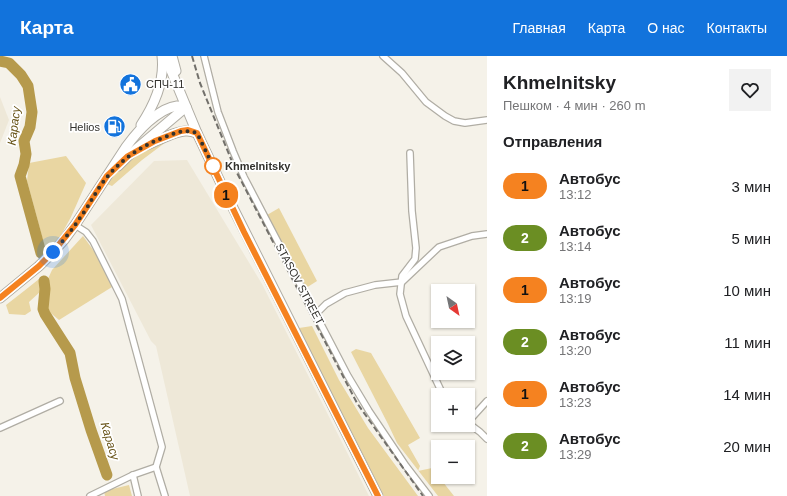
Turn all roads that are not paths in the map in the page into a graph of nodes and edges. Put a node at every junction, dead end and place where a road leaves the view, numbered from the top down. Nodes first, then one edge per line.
1 (163, 56) edge
2 (172, 56) edge
3 (204, 56) edge
4 (383, 56) edge
5 (186, 107) junction
6 (487, 120) edge
7 (197, 133) junction
8 (134, 136) junction
9 (410, 154) dead end
10 (128, 156) junction
11 (107, 176) junction
12 (75, 225) junction
13 (487, 234) edge
14 (402, 282) junction
15 (0, 298) edge
16 (316, 314) junction
17 (440, 388) edge
18 (60, 401) dead end
19 (487, 401) edge
20 (475, 414) edge
21 (0, 428) edge
22 (475, 428) edge
23 (487, 439) edge
24 (156, 467) junction
25 (133, 475) junction
26 (90, 496) edge
27 (138, 496) edge
28 (165, 496) edge
29 (378, 496) edge
30 (429, 496) edge

1 - 5 main road
1 - 8 main road
2 - 5 main road
3 - 16 street, STASOV STREET
4 - 6 street
5 - 7 main road
5 - 8 main road
5 - 10 main road
7 - 10 main road
7 - 29 main road
8 - 11 main road
9 - 14 street
10 - 11 main road
11 - 12 main road
12 - 15 main road
12 - 24 street
13 - 14 street
14 - 16 street
14 - 17 street
16 - 30 street, STASOV STREET
18 - 21 street
19 - 20 street
22 - 23 street
24 - 25 street
24 - 28 street
25 - 26 street
25 - 27 street

